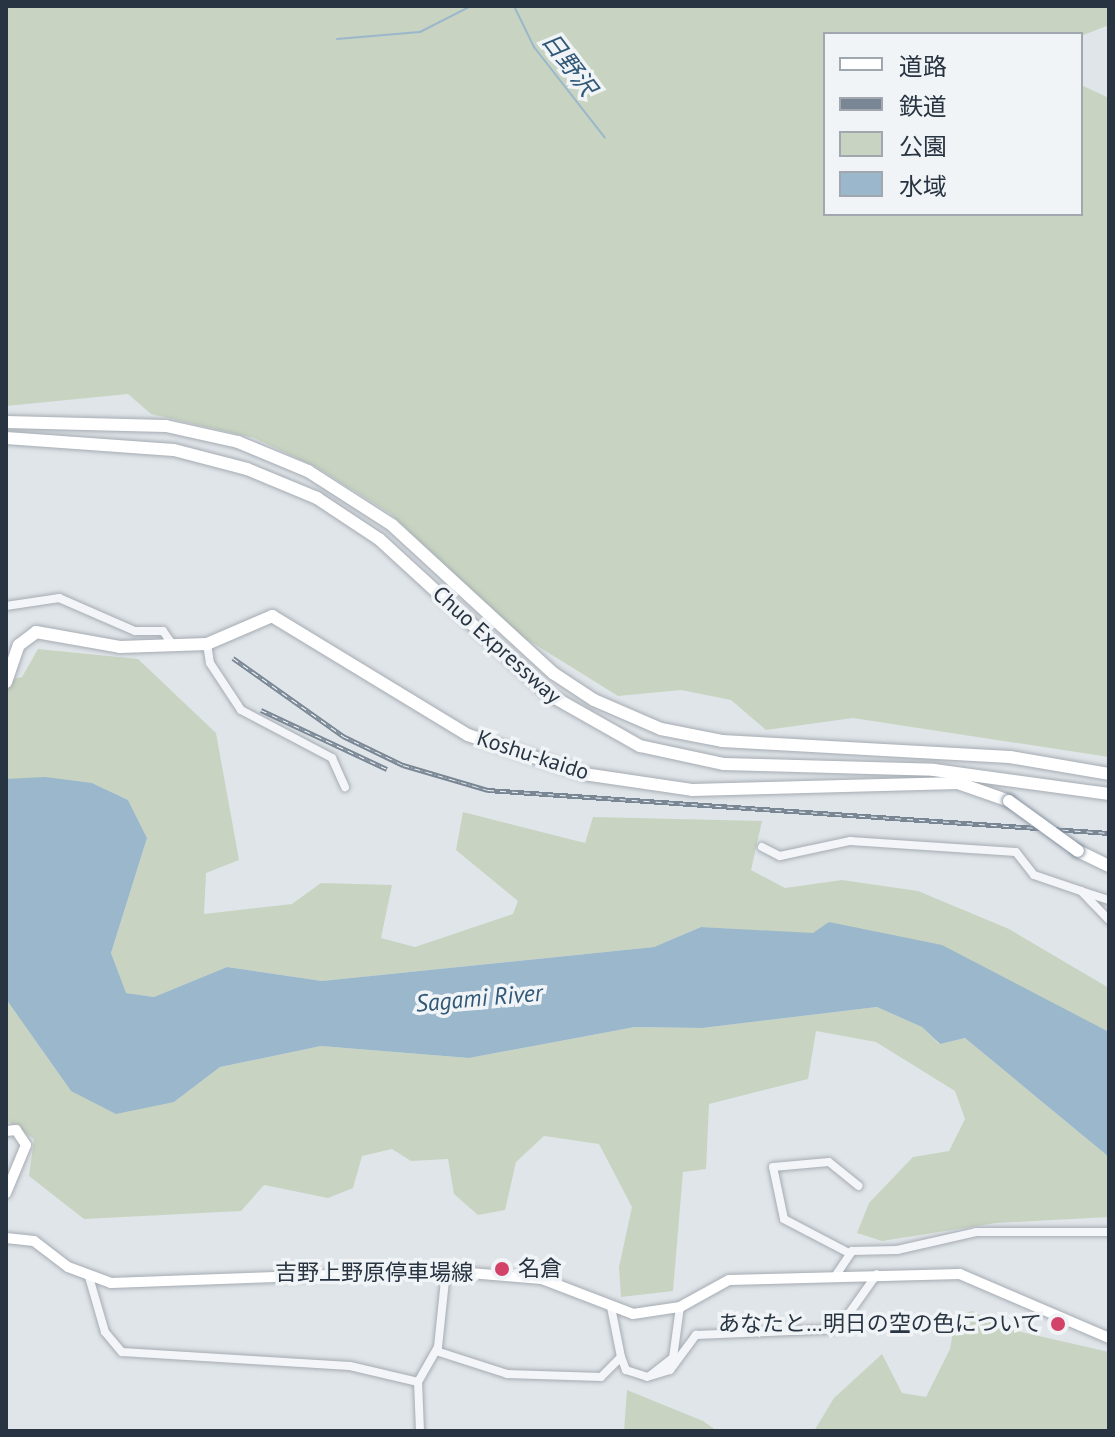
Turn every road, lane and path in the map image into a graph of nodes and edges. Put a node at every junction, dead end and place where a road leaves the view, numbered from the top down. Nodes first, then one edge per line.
1 (6, 422) edge
2 (6, 438) edge
3 (6, 606) edge
4 (172, 644) junction
5 (207, 644) junction
6 (6, 682) edge
7 (1109, 774) edge
8 (345, 787) dead end
9 (1109, 794) edge
10 (762, 847) dead end
11 (1109, 866) edge
12 (1081, 891) junction
13 (1109, 900) edge
14 (1109, 920) edge
15 (6, 1131) edge
16 (859, 1186) dead end
17 (6, 1193) edge
18 (1109, 1232) edge
19 (6, 1238) edge
20 (847, 1252) junction
21 (446, 1271) junction
22 (877, 1274) junction
23 (836, 1275) junction
24 (89, 1277) junction
25 (611, 1307) junction
26 (680, 1307) junction
27 (1109, 1338) edge
28 (436, 1351) junction
29 (621, 1357) junction
30 (647, 1377) junction
31 (418, 1382) junction
32 (420, 1431) edge

1 - 7 highway, Chuo Expressway
2 - 9 highway, Chuo Expressway
3 - 4 street
4 - 5 highway, Koshu-kaido
4 - 6 highway, Koshu-kaido
5 - 8 street
5 - 11 highway, Koshu-kaido, bridge
10 - 12 street
12 - 13 street
12 - 14 street
15 - 17 main road
16 - 20 street
18 - 20 street
19 - 24 main road, 吉野上野原停車場線
20 - 23 street
21 - 24 main road, 吉野上野原停車場線
21 - 25 main road, 吉野上野原停車場線
21 - 28 street
22 - 23 main road, 吉野上野原停車場線
22 - 27 main road, 吉野上野原停車場線
22 - 30 street
23 - 26 main road, 吉野上野原停車場線
24 - 31 street
25 - 26 main road, 吉野上野原停車場線
25 - 29 street
26 - 30 street
28 - 29 street
28 - 31 street
29 - 30 street
31 - 32 street

